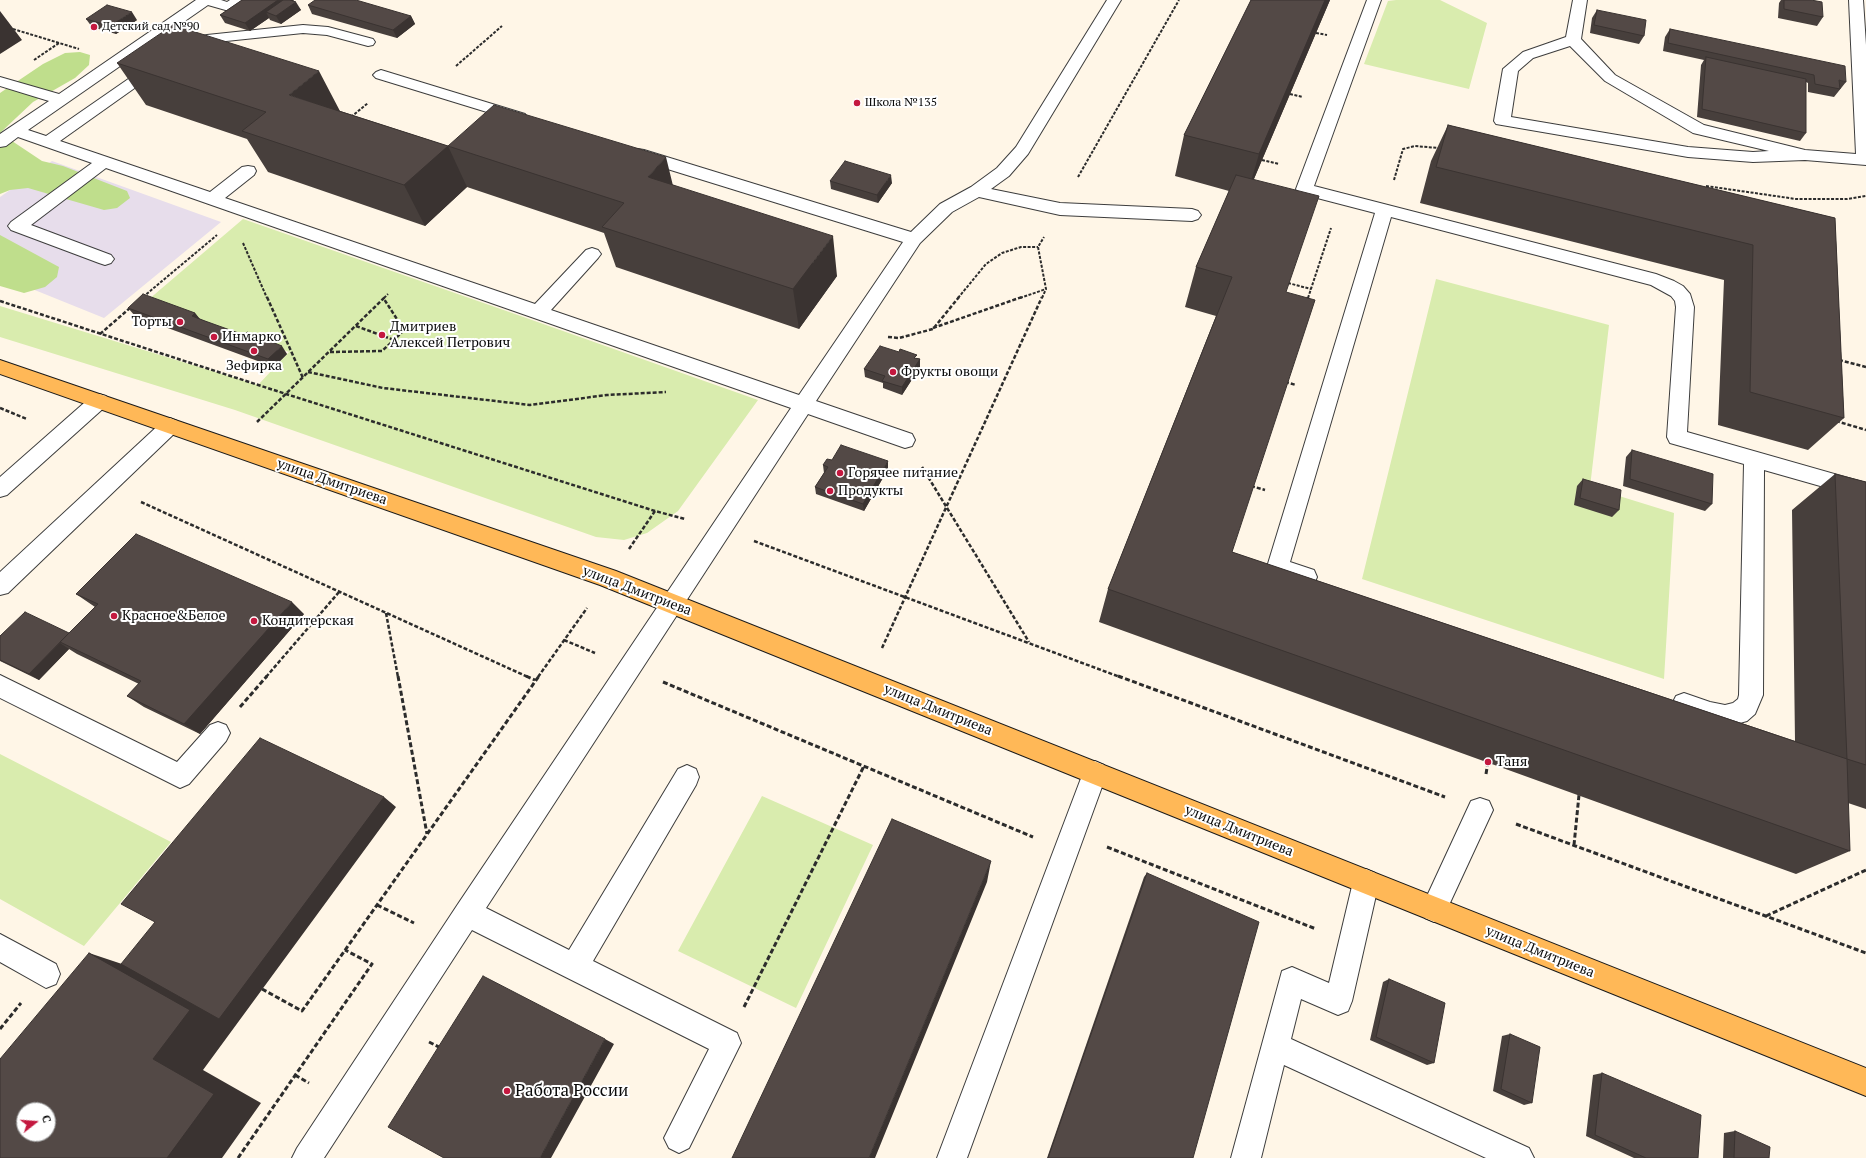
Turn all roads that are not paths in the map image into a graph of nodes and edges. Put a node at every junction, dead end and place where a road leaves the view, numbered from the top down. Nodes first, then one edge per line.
1 (206, 0) edge
2 (240, 0) edge
3 (1114, 0) edge
4 (1374, 0) edge
5 (1580, 0) edge
6 (1856, 0) edge
7 (159, 32) junction
8 (1572, 40) junction
9 (191, 42) junction
10 (368, 42) dead end
11 (381, 75) dead end
12 (1, 81) dead end
13 (61, 100) junction
14 (534, 122) edge
15 (16, 131) junction
16 (0, 142) edge
17 (48, 142) junction
18 (626, 150) edge
19 (1805, 155) junction
20 (1866, 160) edge
21 (104, 162) junction
22 (248, 171) dead end
23 (977, 191) junction
24 (212, 200) junction
25 (1385, 210) junction
26 (1192, 215) dead end
27 (914, 239) junction
28 (592, 254) dead end
29 (105, 259) dead end
30 (538, 313) junction
31 (0, 367) edge
32 (99, 401) junction
33 (803, 405) junction
34 (170, 426) junction
35 (904, 440) road end
36 (1754, 459) junction
37 (0, 489) edge
38 (1866, 491) edge
39 (1323, 583) edge
40 (0, 586) edge
41 (670, 603) junction
42 (0, 686) edge
43 (1664, 698) edge
44 (218, 733) road end
45 (1095, 773) junction
46 (686, 777) dead end
47 (1480, 810) road end
48 (1366, 882) junction
49 (1434, 910) junction
50 (467, 913) junction
51 (0, 947) edge
52 (574, 966) junction
53 (46, 974) dead end
54 (1275, 1046) junction
55 (1866, 1082) edge
56 (679, 1138) dead end
57 (308, 1158) edge
58 (952, 1158) edge
59 (1246, 1158) edge
60 (1519, 1158) edge

1 - 2 street
1 - 7 street
3 - 23 street
4 - 25 street
5 - 8 street
6 - 20 street
7 - 9 street
7 - 13 street
8 - 19 street
8 - 19 street
9 - 10 street
9 - 17 street
11 - 14 street
12 - 13 street
13 - 15 street
15 - 16 street
15 - 17 street
17 - 21 street
18 - 27 street
19 - 20 street
21 - 24 street
21 - 29 street
22 - 24 street
23 - 26 street
23 - 27 street
24 - 30 street
25 - 36 street
25 - 39 street
27 - 33 street
28 - 30 street
30 - 33 street
31 - 32 main road, улица Дмитриева
32 - 34 main road, улица Дмитриева
32 - 37 street
33 - 35 street
33 - 41 street
34 - 40 street
34 - 41 main road, улица Дмитриева
36 - 38 street
36 - 43 street
41 - 45 main road, улица Дмитриева
41 - 50 street
42 - 44 street
45 - 48 main road, улица Дмитриева
45 - 58 street
46 - 52 street
47 - 49 street
48 - 49 main road, улица Дмитриева
48 - 54 street
49 - 55 main road, улица Дмитриева
50 - 52 street
50 - 57 street
51 - 53 street
52 - 56 street
54 - 59 street
54 - 60 street

